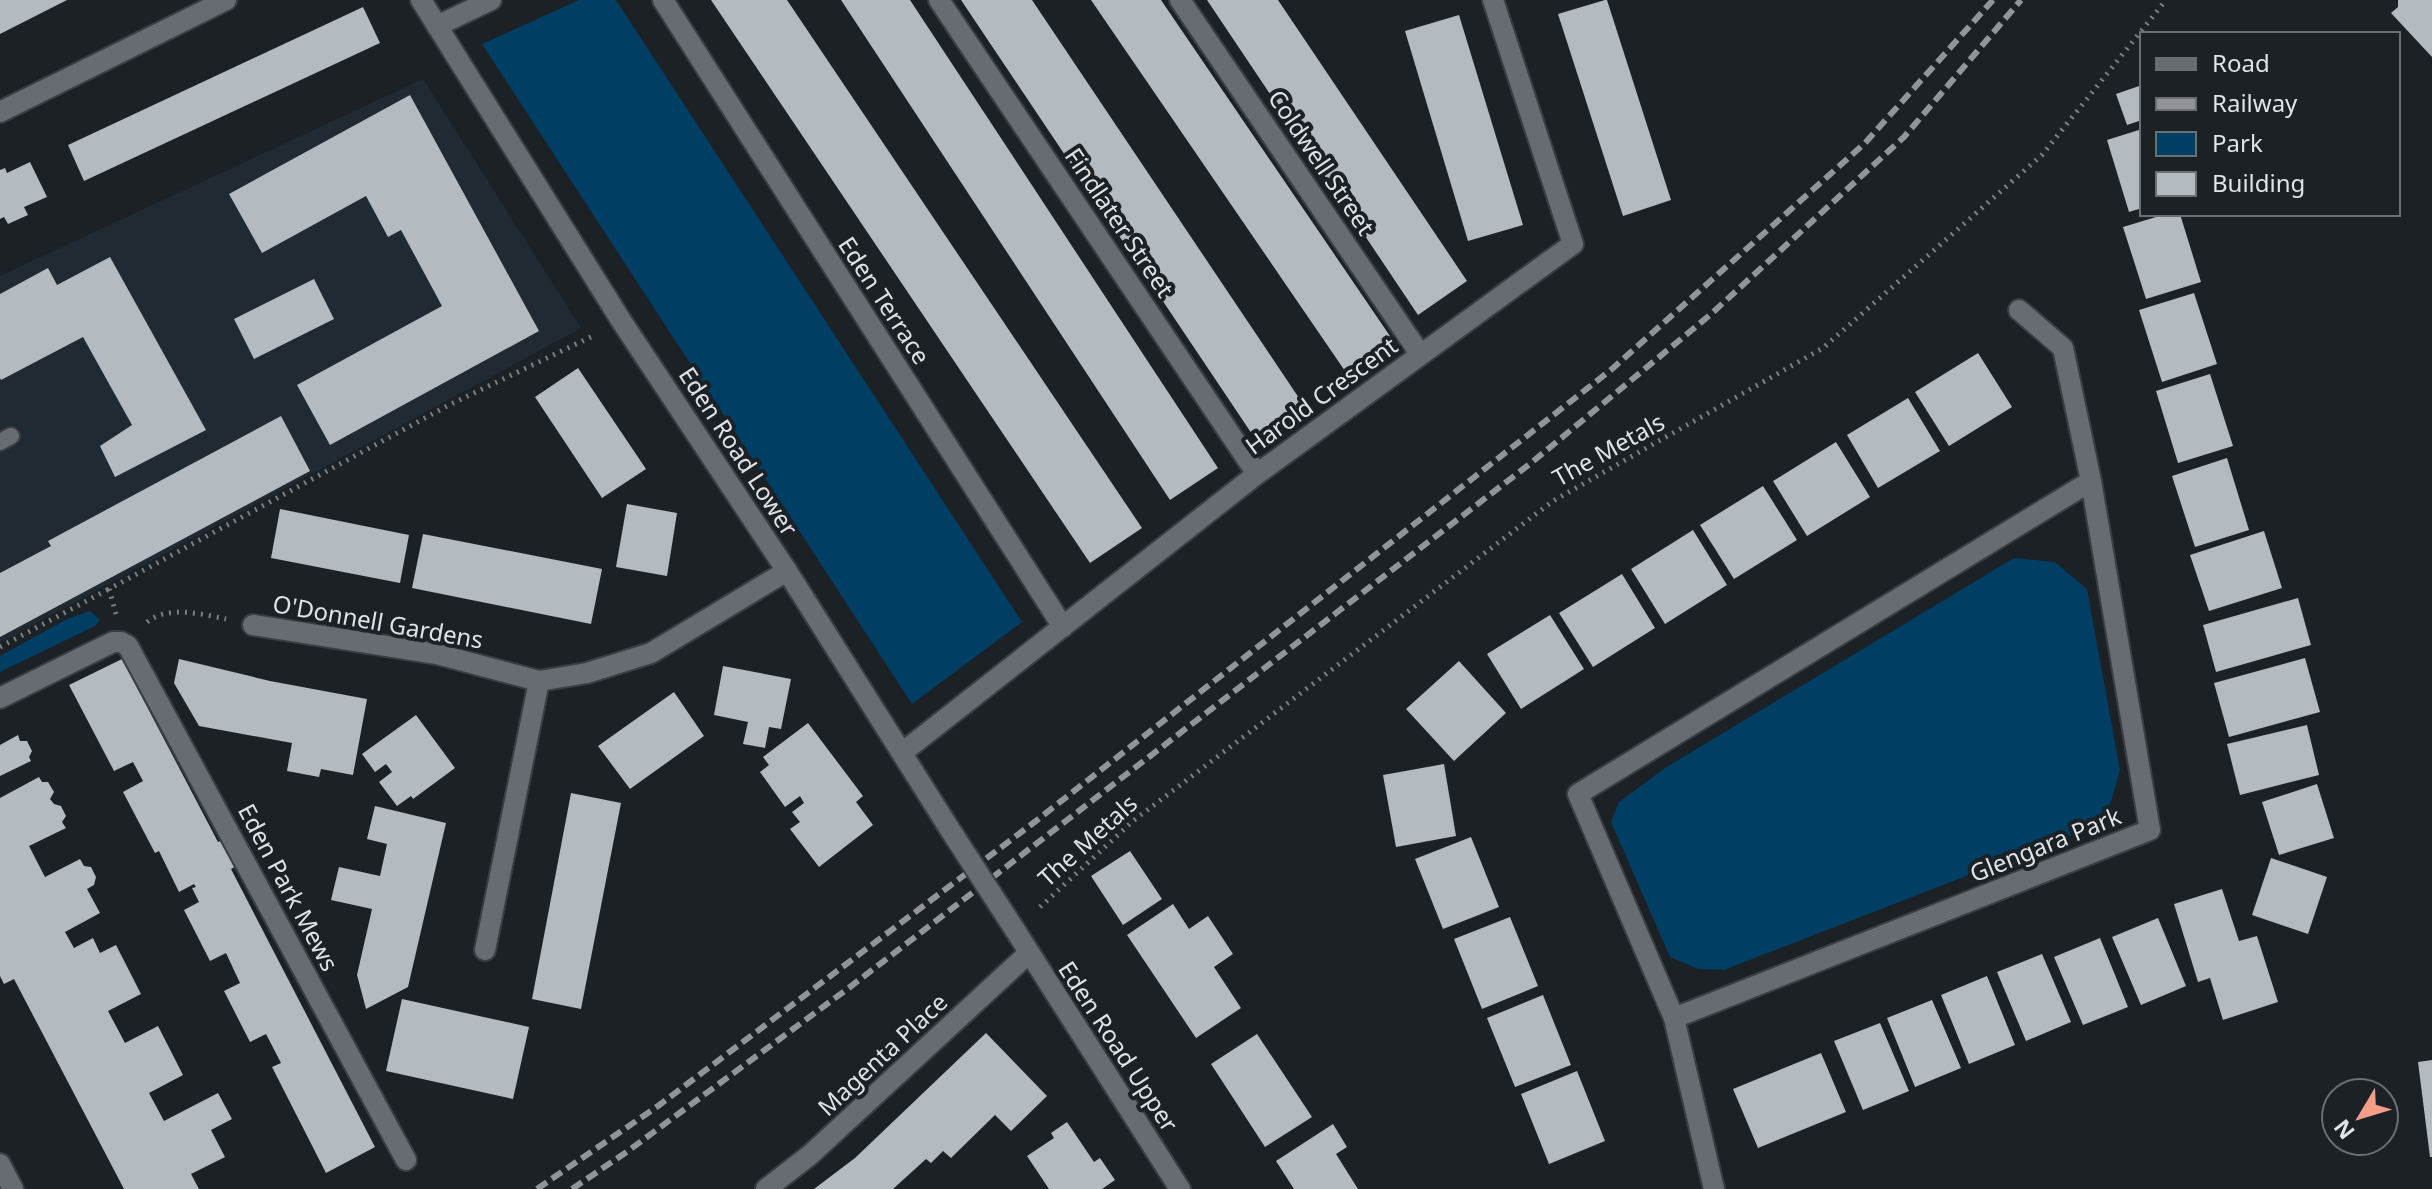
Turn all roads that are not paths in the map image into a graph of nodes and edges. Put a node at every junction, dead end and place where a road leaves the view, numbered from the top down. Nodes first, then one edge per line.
1 (226, 0) edge
2 (421, 0) edge
3 (491, 0) edge
4 (663, 0) edge
5 (939, 0) edge
6 (1180, 0) edge
7 (1493, 0) edge
8 (437, 26) junction
9 (0, 112) edge
10 (2019, 310) dead end
11 (1420, 354) junction
12 (1257, 474) junction
13 (2091, 481) junction
14 (787, 571) junction
15 (253, 625) road end
16 (1063, 627) junction
17 (539, 681) junction
18 (0, 698) edge
19 (903, 752) junction
20 (1015, 930) joint
21 (485, 950) dead end
22 (1029, 953) junction
23 (1674, 1018) junction
24 (406, 1160) dead end
25 (0, 1164) edge
26 (13, 1189) edge
27 (766, 1189) edge
28 (1180, 1189) edge
29 (1714, 1189) edge

1 - 9 street
2 - 8 street, Eden Road Lower
3 - 8 street
4 - 16 street, Eden Terrace
5 - 12 street, Findlater Street
6 - 11 street, Coldwell Street
7 - 11 street, Harold Crescent
8 - 14 street, Eden Road Lower
10 - 13 street, Glengara Park
11 - 12 street, Harold Crescent
12 - 16 street, Harold Crescent
13 - 23 street
13 - 23 street, Glengara Park
14 - 17 street, O'Donnell Gardens
14 - 19 street, Eden Road Lower
15 - 17 street, O'Donnell Gardens
16 - 19 street, Harold Crescent
17 - 21 street
18 - 24 street, Eden Park Mews
19 - 20 street, Eden Road Lower, bridge
20 - 22 street, Eden Road Upper
22 - 27 street, Magenta Place
22 - 28 street, Eden Road Upper
23 - 29 street
25 - 26 street

